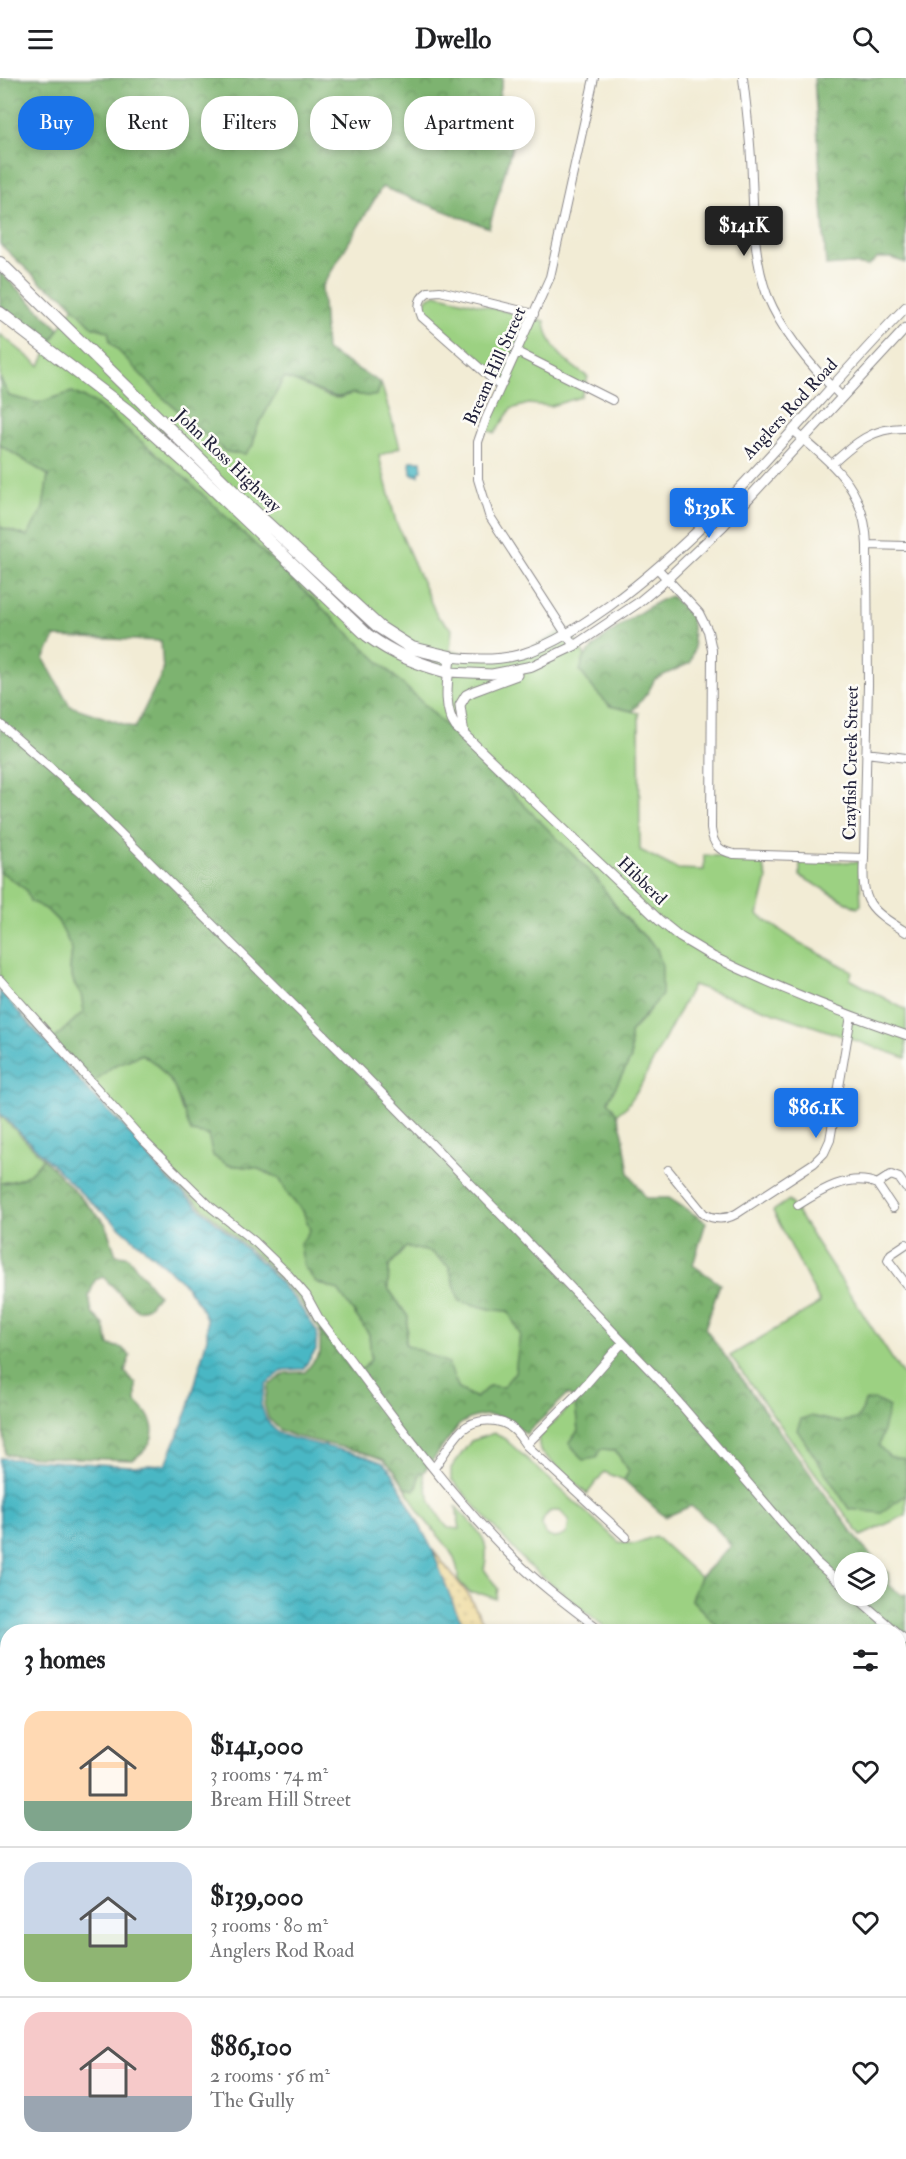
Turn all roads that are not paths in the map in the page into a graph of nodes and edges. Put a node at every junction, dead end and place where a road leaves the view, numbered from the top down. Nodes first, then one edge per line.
1 (594, 78) edge
2 (743, 78) edge
3 (0, 263) edge
4 (906, 308) edge
5 (0, 313) edge
6 (534, 314) junction
7 (906, 328) edge
8 (517, 352) junction
9 (500, 386) junction
10 (832, 387) junction
11 (842, 397) junction
12 (612, 400) dead end
13 (906, 428) edge
14 (793, 430) junction
15 (803, 439) junction
16 (832, 464) junction
17 (867, 545) junction
18 (906, 546) edge
19 (657, 568) junction
20 (668, 579) junction
21 (567, 634) junction
22 (574, 646) junction
23 (450, 657) junction
24 (532, 666) junction
25 (448, 672) junction
26 (0, 724) edge
27 (465, 735) junction
28 (866, 753) junction
29 (906, 758) edge
30 (864, 858) junction
31 (906, 932) edge
32 (710, 955) joint
33 (0, 980) edge
34 (851, 1016) junction
35 (906, 1035) edge
36 (668, 1170) dead end
37 (877, 1184) junction
38 (906, 1188) edge
39 (798, 1205) dead end
40 (893, 1208) dead end
41 (906, 1244) edge
42 (906, 1284) edge
43 (623, 1342) junction
44 (526, 1445) junction
45 (434, 1468) junction
46 (626, 1537) dead end
47 (834, 1578) edge
48 (866, 1606) edge
49 (592, 1624) edge
50 (887, 1624) edge

1 - 6 street, Bream Hill Street
2 - 10 street
3 - 23 main road, John Ross Highway
4 - 10 street, Anglers Rod Road
5 - 25 main road, John Ross Highway
6 - 8 street, Bream Hill Street
6 - 9 street
7 - 11 street, Anglers Rod Road
8 - 9 street, Bream Hill Street
8 - 12 street
9 - 21 street, Bream Hill Street
10 - 11 street
10 - 14 street, Anglers Rod Road
11 - 15 street, Anglers Rod Road
13 - 16 street
14 - 15 street, Crayfish Creek Street
14 - 19 street, Anglers Rod Road
15 - 16 street, Crayfish Creek Street
15 - 20 street, Anglers Rod Road
16 - 17 street, Crayfish Creek Street
17 - 18 street
17 - 28 street, Crayfish Creek Street
19 - 20 street, Crayfish Creek Street
19 - 21 street, Anglers Rod Road
20 - 22 street, Anglers Rod Road
20 - 30 street, Crayfish Creek Street
21 - 22 street, Bream Hill Street
21 - 23 street, Anglers Rod Road
22 - 24 street, Anglers Rod Road
23 - 25 street, Hibberd
24 - 25 street, Anglers Rod Road
24 - 27 street
25 - 27 street, Hibberd
26 - 43 street
27 - 32 street, Hibberd
28 - 29 street
28 - 30 street, Crayfish Creek Street
30 - 31 street
32 - 34 street, Hibberd
33 - 45 street
34 - 35 street, Hibberd
34 - 36 street
37 - 38 street
37 - 39 street
37 - 40 street
41 - 42 street
43 - 44 street
43 - 47 street
44 - 45 street
44 - 46 street
45 - 49 street
48 - 50 street

